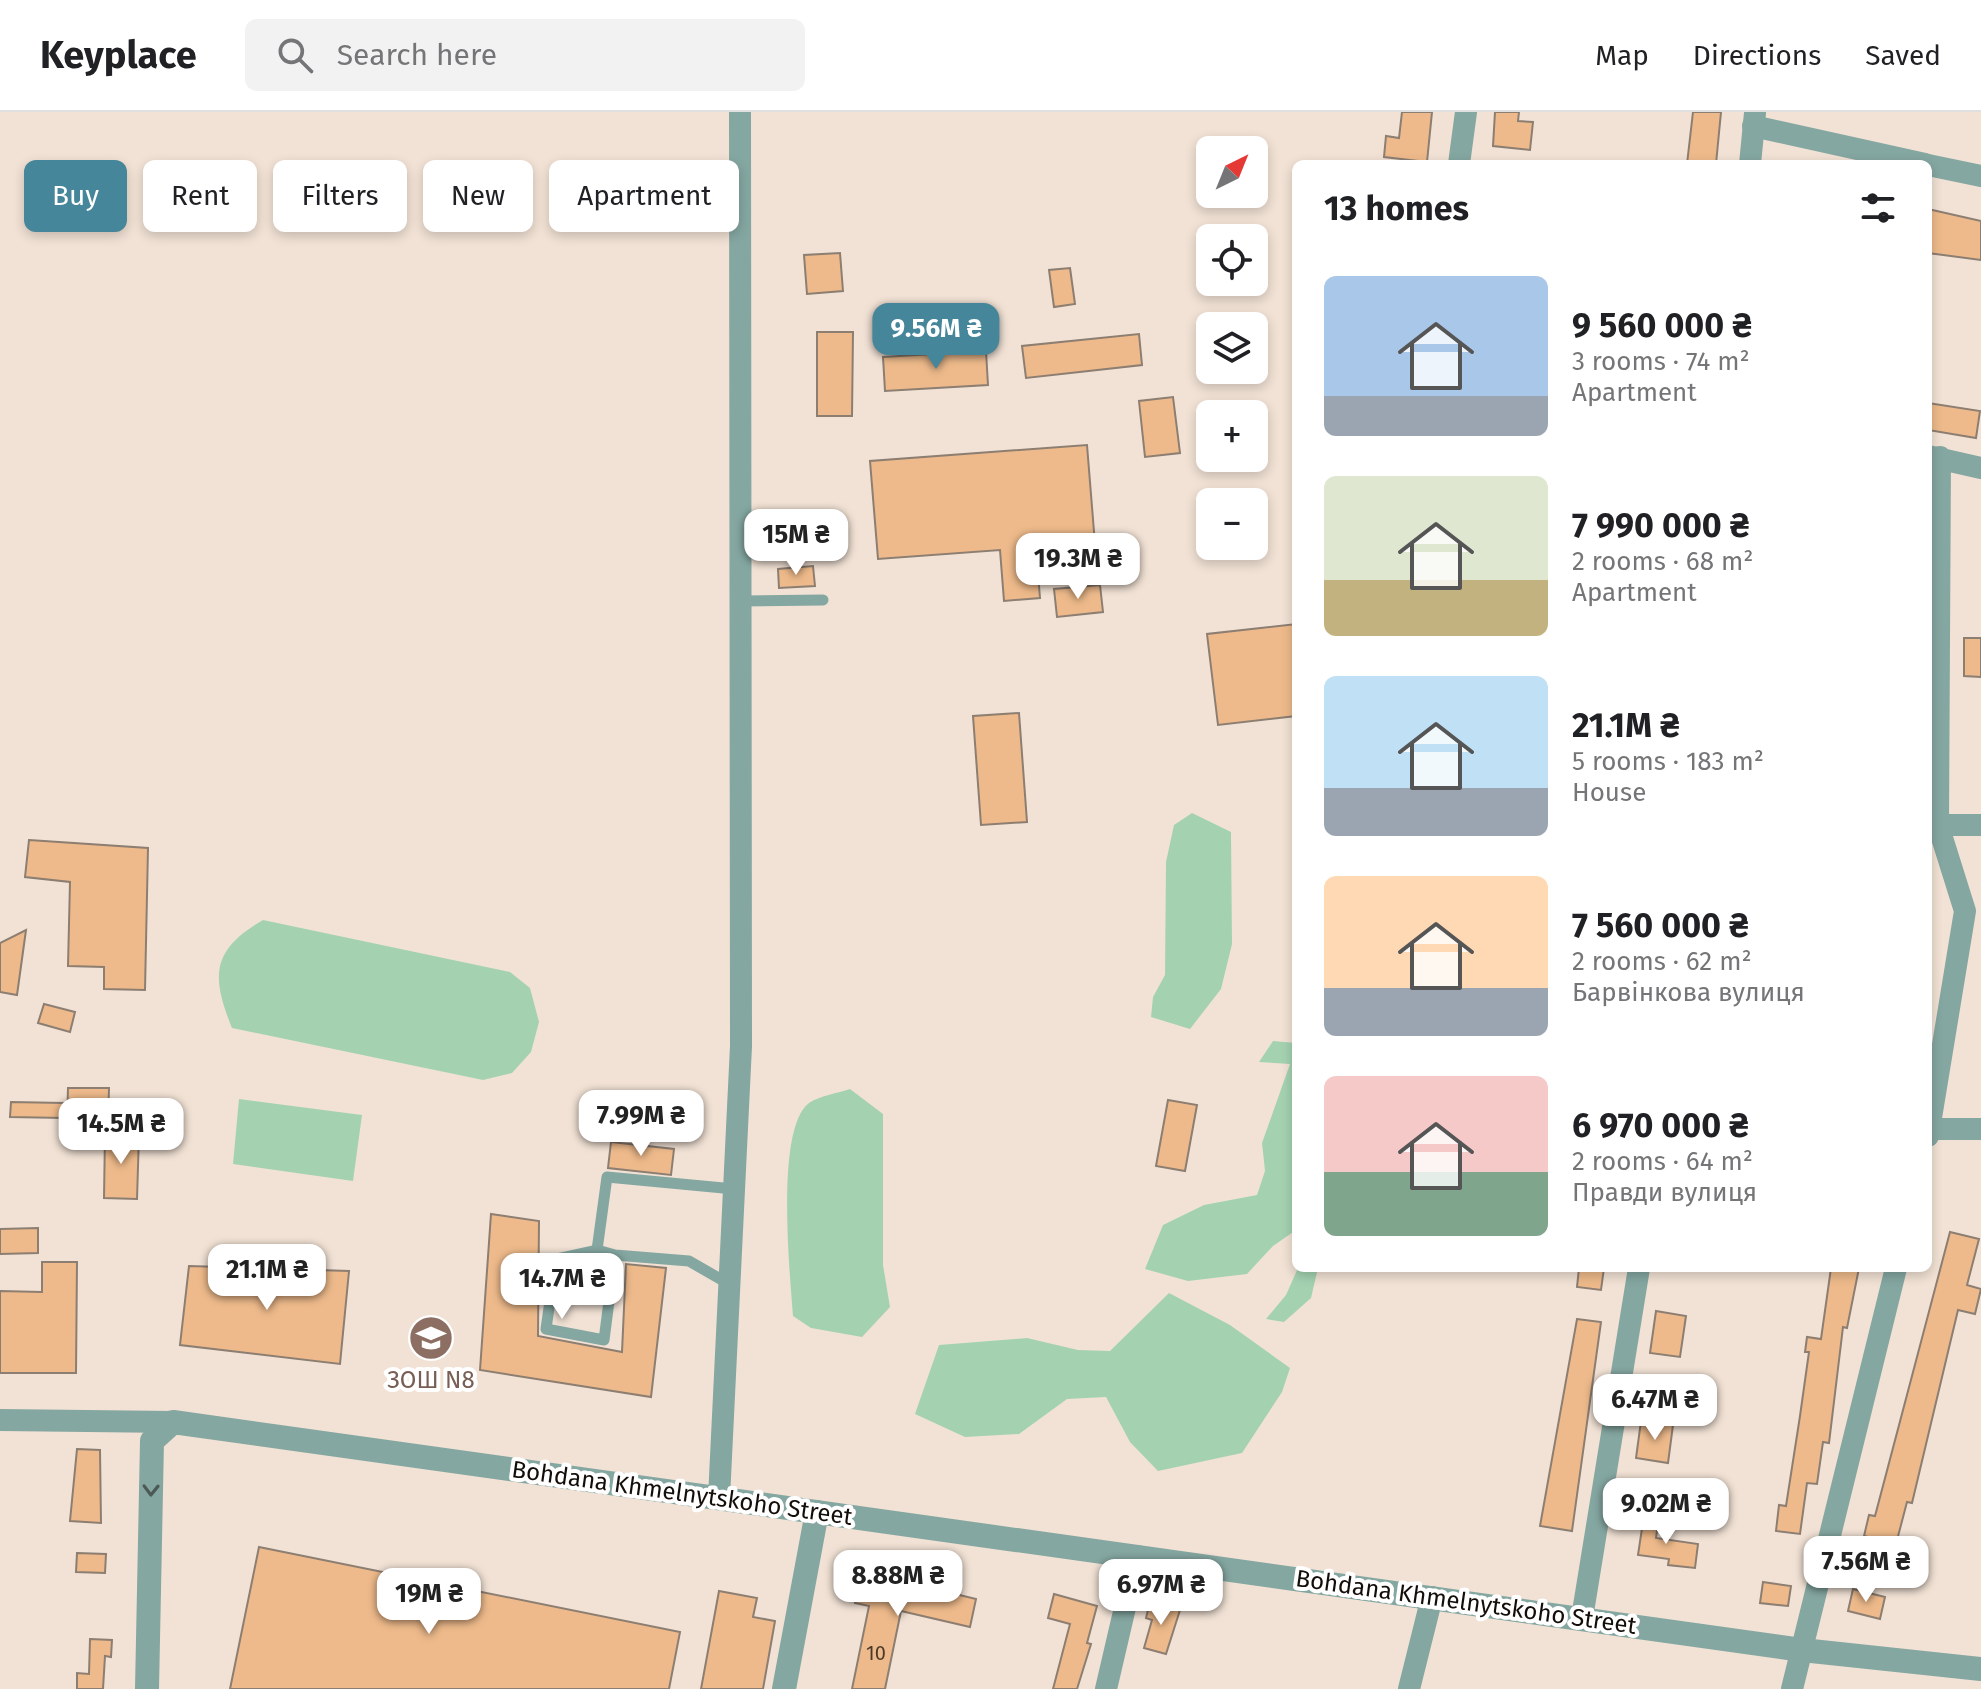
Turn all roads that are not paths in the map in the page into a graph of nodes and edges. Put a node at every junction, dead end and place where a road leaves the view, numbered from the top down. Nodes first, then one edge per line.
1 (740, 112) edge
2 (1466, 112) edge
3 (1754, 119) edge
4 (1460, 160) edge
5 (1750, 160) edge
6 (1912, 160) edge
7 (1932, 165) edge
8 (1981, 176) edge
9 (1934, 457) edge
10 (1981, 468) edge
11 (823, 600) dead end
12 (741, 601) junction
13 (1933, 825) edge
14 (1981, 825) edge
15 (1932, 1114) edge
16 (1981, 1129) edge
17 (1932, 1132) edge
18 (734, 1189) junction
19 (597, 1250) junction
20 (615, 1255) junction
21 (1638, 1272) edge
22 (1895, 1272) edge
23 (729, 1285) junction
24 (0, 1420) edge
25 (173, 1422) junction
26 (719, 1498) junction
27 (817, 1512) junction
28 (1137, 1556) junction
29 (1432, 1597) junction
30 (1582, 1618) junction
31 (1802, 1650) junction
32 (1981, 1669) edge
33 (147, 1689) edge
34 (784, 1689) edge
35 (1106, 1689) edge
36 (1409, 1689) edge
37 (1792, 1689) edge

1 - 12 street
2 - 4 street
3 - 5 street
3 - 6 street
7 - 8 street
9 - 10 street
9 - 13 street
11 - 12 lane
12 - 18 street
13 - 14 street
13 - 15 street
16 - 17 street
18 - 19 lane
18 - 23 street
19 - 20 lane
19 - 20 lane
20 - 23 lane
21 - 30 street
22 - 31 street
23 - 26 street
24 - 25 street, Bohdana Khmelnytskoho Street
25 - 26 street, Bohdana Khmelnytskoho Street
25 -> 33 street
26 - 27 street, Bohdana Khmelnytskoho Street
27 - 28 street, Bohdana Khmelnytskoho Street
27 - 34 street
28 - 29 street, Bohdana Khmelnytskoho Street
28 - 35 street
29 - 30 street, Bohdana Khmelnytskoho Street
29 - 36 street
30 - 31 street, Bohdana Khmelnytskoho Street
31 - 32 street, Bohdana Khmelnytskoho Street
31 - 37 street

